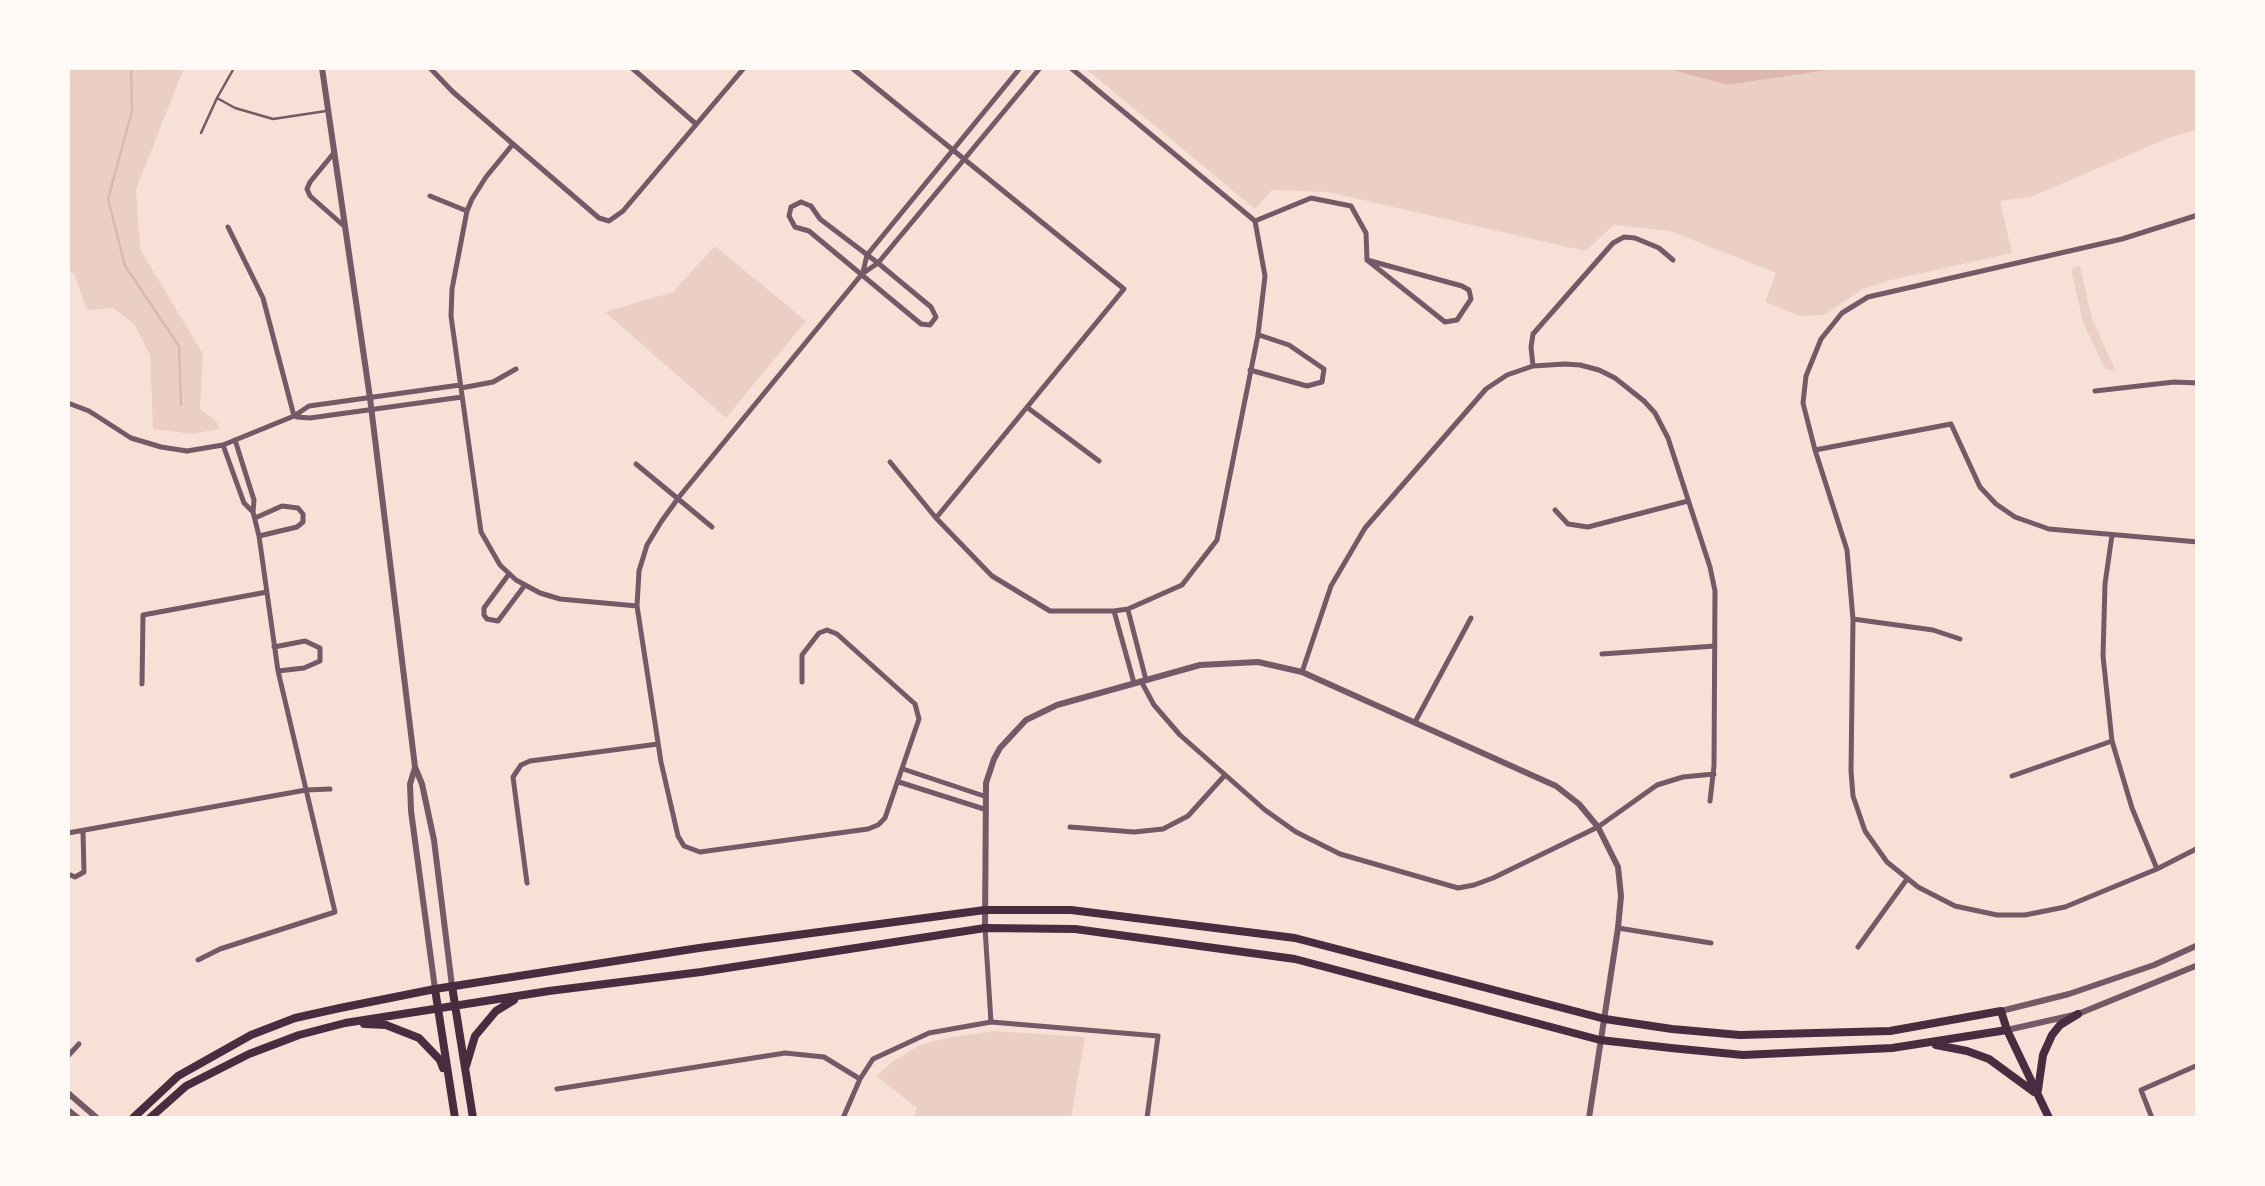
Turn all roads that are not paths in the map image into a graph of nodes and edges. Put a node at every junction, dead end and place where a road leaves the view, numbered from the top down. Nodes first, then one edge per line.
1 (234, 68) edge
2 (322, 68) edge
3 (430, 68) edge
4 (632, 68) edge
5 (744, 68) edge
6 (852, 68) edge
7 (1020, 68) edge
8 (1040, 68) edge
9 (1070, 68) edge
10 (217, 98) junction
11 (328, 110) junction
12 (696, 124) junction
13 (201, 133) dead end
14 (513, 144) junction
15 (953, 148) junction
16 (334, 153) junction
17 (964, 157) junction
18 (430, 196) dead end
19 (467, 210) junction
20 (2198, 214) edge
21 (1254, 221) junction
22 (228, 226) dead end
23 (344, 226) junction
24 (867, 255) junction
25 (1367, 260) junction
26 (1673, 260) dead end
27 (878, 263) junction
28 (862, 274) junction
29 (1258, 335) junction
30 (1533, 366) junction
31 (516, 368) dead end
32 (1250, 370) junction
33 (2198, 383) edge
34 (461, 390) junction
35 (2095, 391) dead end
36 (370, 398) junction
37 (68, 403) edge
38 (1028, 408) junction
39 (372, 410) junction
40 (294, 416) junction
41 (235, 440) junction
42 (222, 445) junction
43 (1815, 450) junction
44 (1098, 461) dead end
45 (890, 462) dead end
46 (636, 464) dead end
47 (679, 497) junction
48 (1688, 500) junction
49 (1555, 510) dead end
50 (254, 515) junction
51 (936, 518) junction
52 (712, 527) dead end
53 (2112, 535) junction
54 (259, 536) junction
55 (2198, 542) edge
56 (509, 574) junction
57 (525, 586) junction
58 (267, 592) junction
59 (637, 606) junction
60 (1128, 608) junction
61 (1114, 611) junction
62 (1471, 618) dead end
63 (1852, 619) junction
64 (1960, 639) dead end
65 (1715, 646) junction
66 (274, 647) junction
67 (1602, 654) dead end
68 (278, 671) junction
69 (1302, 672) junction
70 (1140, 681) junction
71 (802, 682) dead end
72 (142, 684) dead end
73 (1415, 722) junction
74 (2112, 741) junction
75 (658, 744) junction
76 (415, 767) junction
77 (903, 769) junction
78 (1714, 774) junction
79 (1225, 775) junction
80 (2012, 776) dead end
81 (899, 782) junction
82 (330, 789) dead end
83 (306, 790) junction
84 (984, 796) junction
85 (1710, 801) dead end
86 (984, 809) junction
87 (1070, 827) dead end
88 (1598, 827) junction
89 (83, 831) junction
90 (68, 834) edge
91 (2198, 848) edge
92 (2157, 869) junction
93 (68, 874) edge
94 (1906, 879) junction
95 (527, 883) dead end
96 (986, 910) junction
97 (985, 928) junction
98 (1618, 928) junction
99 (1711, 943) dead end
100 (2198, 945) edge
101 (1858, 947) dead end
102 (198, 960) dead end
103 (2198, 964) edge
104 (452, 986) junction
105 (435, 989) junction
106 (519, 997) junction
107 (454, 1006) junction
108 (438, 1010) junction
109 (2001, 1012) junction
110 (2078, 1014) junction
111 (1605, 1019) junction
112 (991, 1022) junction
113 (345, 1023) junction
114 (2007, 1030) junction
115 (1600, 1040) junction
116 (1927, 1043) junction
117 (79, 1044) dead end
118 (68, 1056) edge
119 (2198, 1065) edge
120 (465, 1070) junction
121 (447, 1076) junction
122 (860, 1079) junction
123 (558, 1088) dead end
124 (68, 1093) edge
125 (2037, 1095) junction
126 (68, 1110) edge
127 (2150, 1115) edge
128 (78, 1118) edge
129 (97, 1118) edge
130 (133, 1118) edge
131 (150, 1118) edge
132 (454, 1118) edge
133 (473, 1118) edge
134 (843, 1118) edge
135 (1147, 1118) edge
136 (1590, 1118) edge
137 (2049, 1118) edge

1 - 10 lane
2 - 11 street
3 - 14 street
4 - 12 street
5 - 12 street
6 - 15 street
7 - 15 street
8 - 17 street
9 - 21 street
10 - 11 lane
10 - 13 lane
11 - 16 street
12 - 14 street
14 - 19 street
15 - 17 street
15 - 24 street
16 - 23 street
16 - 23 street
17 - 27 street
17 - 38 street
18 - 19 street
19 - 34 street
20 - 43 street
21 - 25 street
21 - 29 street
22 - 40 street
23 - 36 street
24 - 27 street
24 - 28 street
24 - 28 street
25 - 25 street
26 - 30 street
27 - 28 street
27 - 28 street
28 - 47 street
29 - 32 street
29 - 32 street
30 - 48 street
30 - 69 street
31 - 34 street
32 - 60 street
33 - 35 street
34 - 36 street
34 - 39 street
34 - 56 street
36 - 39 street
36 - 40 street
37 - 42 street
38 - 44 street
38 - 51 street
39 - 40 street
39 - 76 street
40 - 41 street
41 - 42 street
41 - 50 street
42 - 50 street
43 - 53 street
43 - 63 street
45 - 51 street
46 - 47 street
47 - 52 street
47 - 59 street
48 - 49 street
48 - 65 street
50 - 54 street
50 - 54 street
51 - 61 street
53 - 55 street
53 - 74 street
54 - 58 street
56 - 57 street
56 - 57 street
57 - 59 street
58 - 66 street
58 - 72 street
59 - 75 street
60 - 61 street
60 - 70 street
61 - 70 street
62 - 73 street
63 - 64 street
63 - 94 street
65 - 67 street
65 - 78 street
66 - 68 street
66 - 68 street
68 - 83 street
69 - 70 street
69 - 73 street
70 - 79 street
70 - 84 street
71 - 77 street
73 - 88 street
74 - 80 street
74 - 92 street
75 - 81 street
75 - 95 street
76 - 104 street
76 - 105 street
77 - 81 street
77 - 84 street
78 - 85 street
78 - 88 street
79 - 87 street
79 - 88 street
81 - 86 street
82 - 83 street
83 - 89 street
83 - 102 street
84 - 86 street
86 - 96 street
88 - 98 street
89 - 90 street
89 - 93 street
91 - 92 street
92 - 94 street
94 - 101 street
96 - 97 street
96 - 104 main road
96 - 111 main road
97 - 106 main road
97 - 112 street
97 - 115 main road
98 - 99 street
98 - 111 street
100 - 109 street
103 - 110 street
104 - 105 main road
104 - 107 main road
105 - 108 main road
105 - 130 main road
106 - 107 main road
106 - 120 main road
107 - 108 main road
107 - 120 main road
108 - 113 main road
108 - 121 main road
109 - 111 main road
109 - 114 main road
110 - 114 street
110 - 125 main road
111 - 115 street
112 - 122 street
112 - 135 street
113 - 121 main road
113 - 131 main road
114 - 116 main road
114 - 125 main road
115 - 116 main road
115 - 136 street
116 - 125 main road
117 - 118 street
119 - 127 street
120 - 133 main road
121 - 132 main road
122 - 123 street
122 - 134 street
124 - 129 street
125 - 137 main road
126 - 128 street

